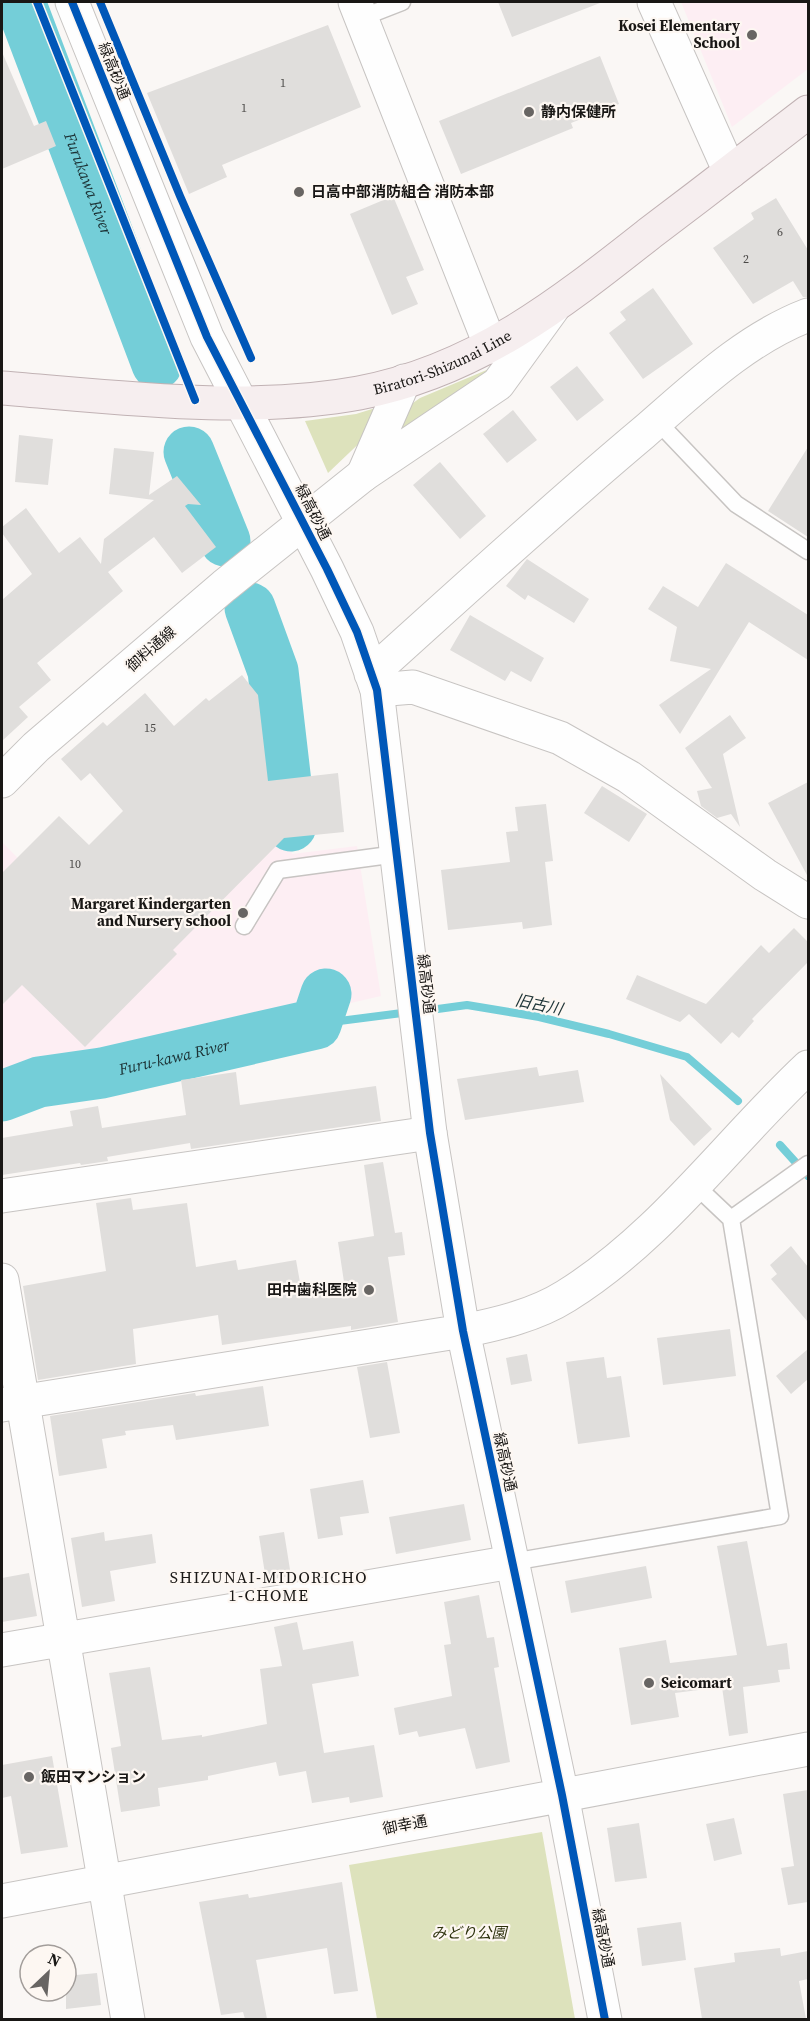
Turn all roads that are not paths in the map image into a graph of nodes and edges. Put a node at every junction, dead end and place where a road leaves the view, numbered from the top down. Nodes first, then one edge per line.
1 (72, 2) edge
2 (402, 2) edge
3 (654, 2) edge
4 (358, 10) edge
5 (808, 112) edge
6 (730, 171) junction
7 (553, 308) junction
8 (805, 321) edge
9 (491, 347) junction
10 (404, 381) junction
11 (2, 388) edge
12 (239, 402) junction
13 (657, 421) junction
14 (363, 475) junction
15 (303, 521) junction
16 (808, 551) edge
17 (374, 682) junction
18 (2, 781) edge
19 (397, 854) junction
20 (808, 902) edge
21 (244, 926) dead end
22 (808, 1067) edge
23 (430, 1133) junction
24 (802, 1168) edge
25 (694, 1184) junction
26 (2, 1196) edge
27 (731, 1218) junction
28 (2, 1280) edge
29 (463, 1331) junction
30 (12, 1404) edge
31 (512, 1562) junction
32 (65, 1639) junction
33 (2, 1650) edge
34 (808, 1749) edge
35 (562, 1795) junction
36 (105, 1881) junction
37 (2, 1901) edge
38 (128, 2019) edge
39 (605, 2019) edge

1 - 12 street, 緑高砂通
2 - 4 lane
3 - 6 street
4 - 9 street
5 - 6 main road, Biratori-Shizunai Line
6 - 7 main road, Biratori-Shizunai Line
7 - 9 main road, Biratori-Shizunai Line
7 - 14 street, 御料通線
8 - 13 street
9 - 10 main road, Biratori-Shizunai Line
10 - 12 main road, Biratori-Shizunai Line
10 - 14 street
11 - 12 main road, Biratori-Shizunai Line
12 - 15 street, 緑高砂通
13 - 16 lane
13 - 17 street
14 - 15 street, 御料通線
15 - 17 street, 緑高砂通
15 - 18 street, 御料通線
17 - 19 street, 緑高砂通
17 - 20 street
19 - 21 lane
19 - 23 street, 緑高砂通
22 - 25 street
23 - 26 street
23 - 29 street, 緑高砂通
24 - 27 lane
25 - 27 lane
25 - 29 street
27 - 31 lane
28 - 30 street
29 - 30 street
29 - 31 street, 緑高砂通
30 - 32 street
31 - 32 street
31 - 35 street, 緑高砂通
32 - 33 street
32 - 36 street
34 - 35 street, 御幸通
35 - 36 street, 御幸通
35 - 39 street, 緑高砂通
36 - 37 street, 御幸通
36 - 38 street

